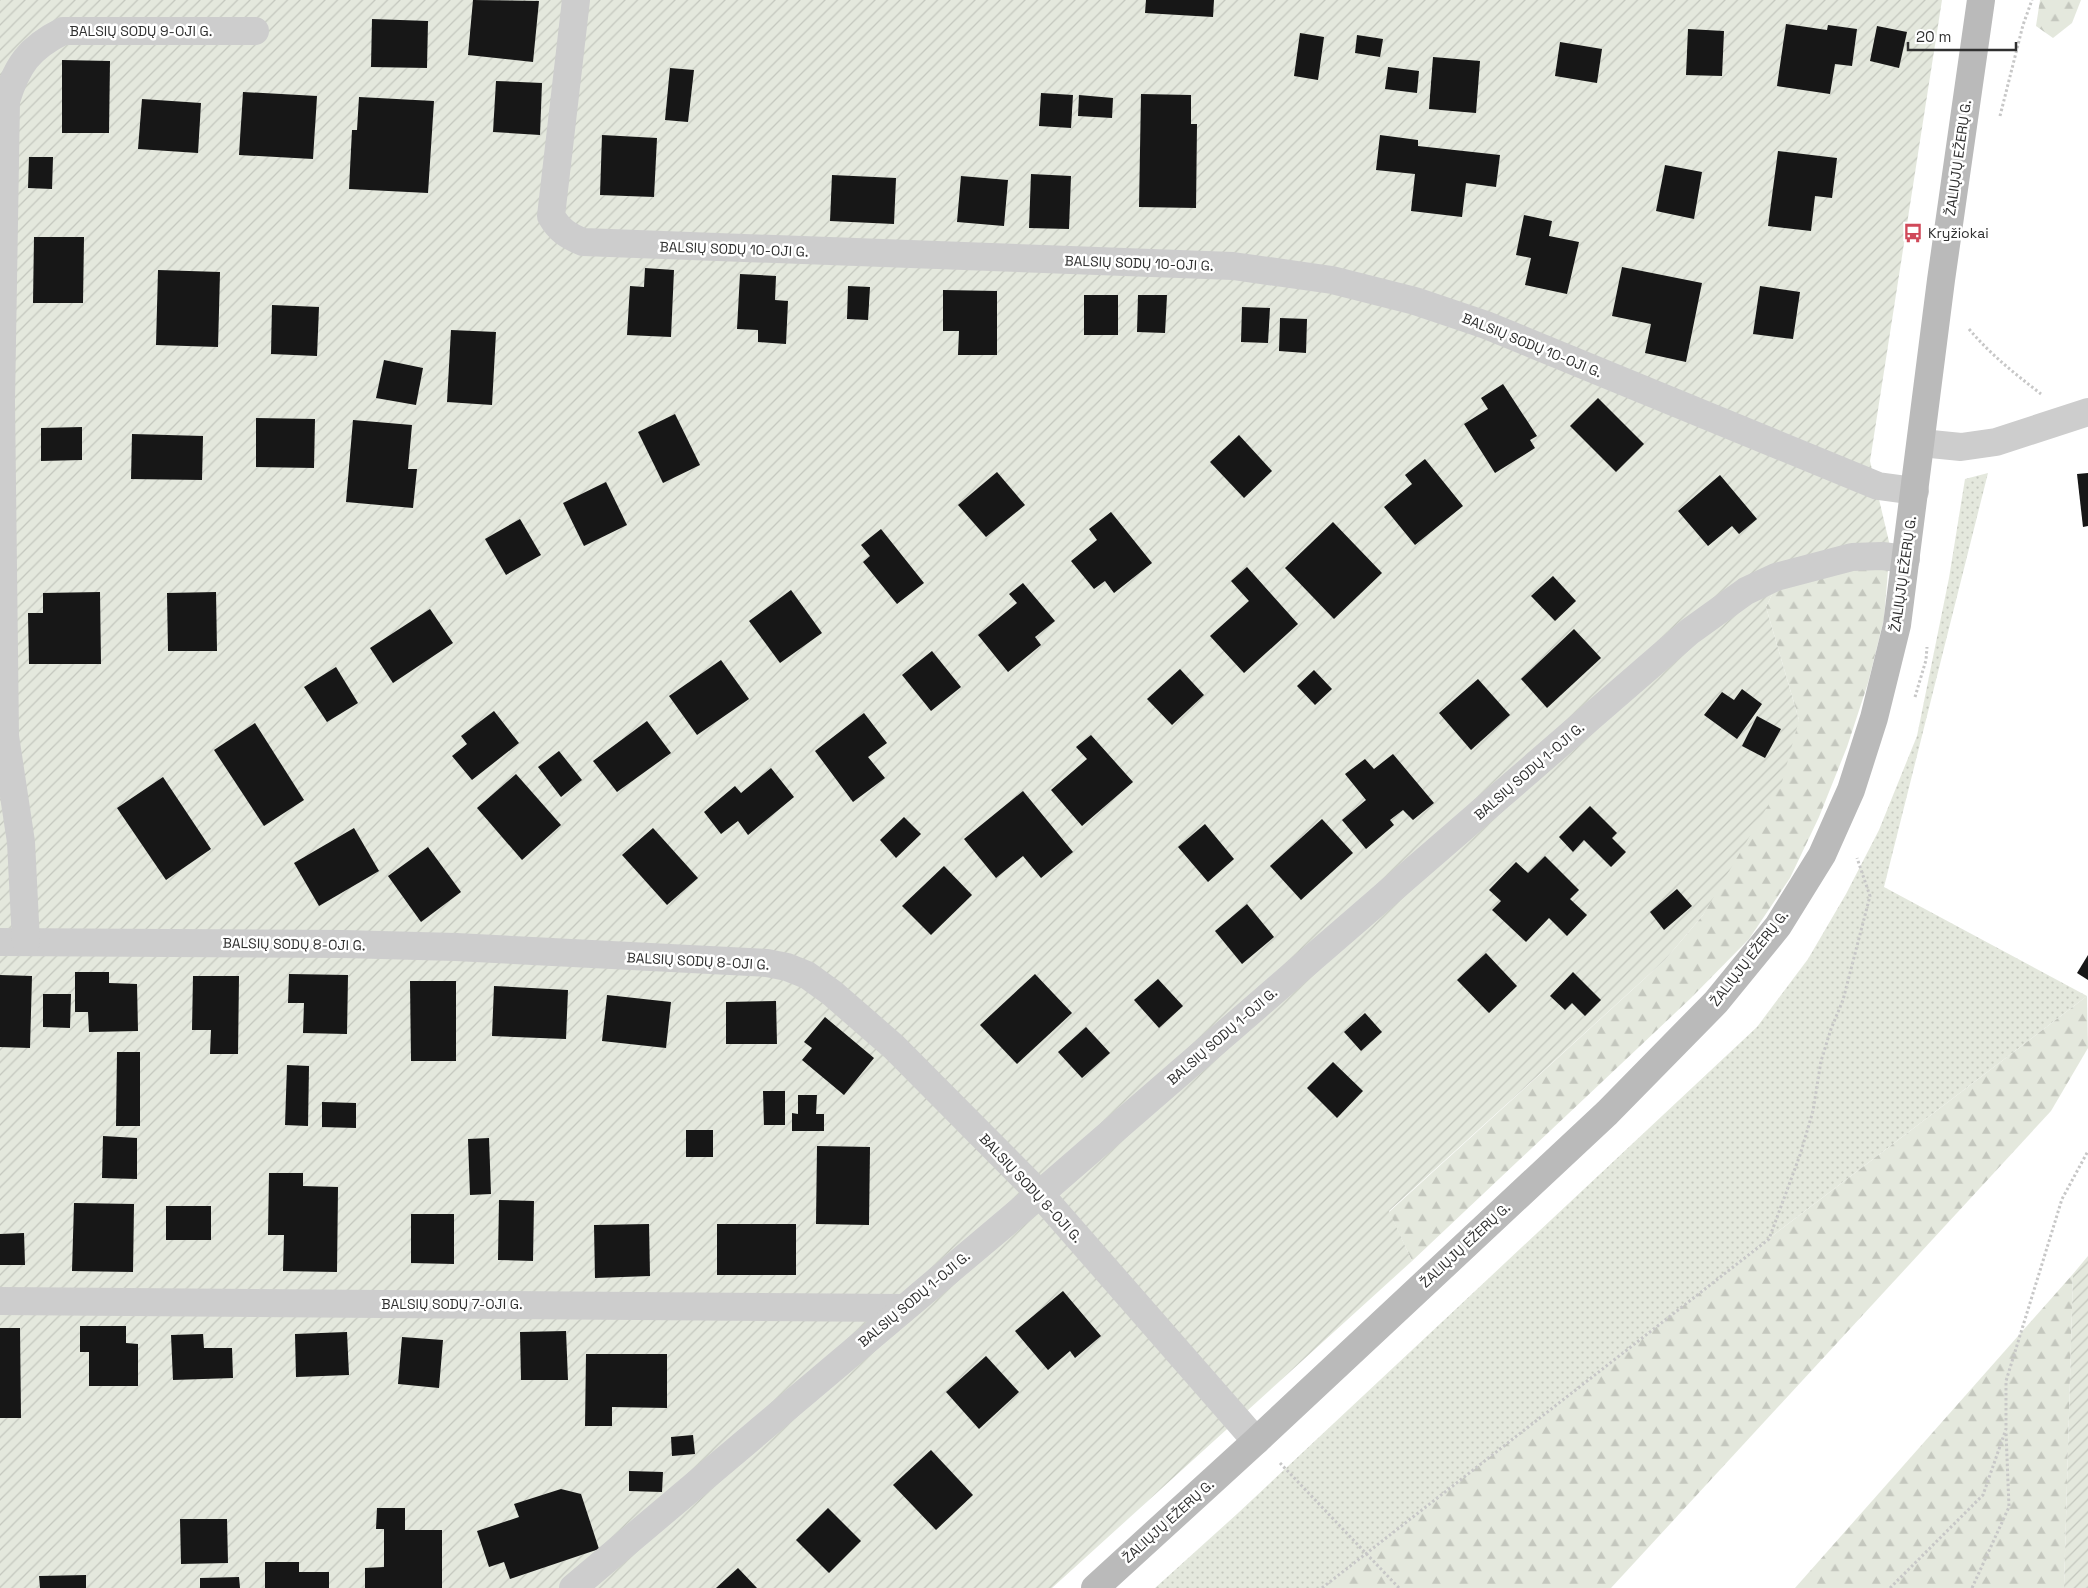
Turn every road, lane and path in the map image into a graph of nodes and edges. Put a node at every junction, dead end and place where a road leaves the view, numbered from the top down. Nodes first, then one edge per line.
1 (576, 0) edge
2 (1981, 0) edge
3 (2032, 0) edge
4 (255, 31) dead end
5 (1999, 120) dead end
6 (1970, 319) dead end
7 (1969, 329) junction
8 (1968, 338) dead end
9 (2080, 414) edge
10 (1921, 443) junction
11 (1915, 491) junction
12 (1906, 559) junction
13 (1928, 641) dead end
14 (1913, 706) dead end
15 (1852, 863) dead end
16 (13, 942) edge
17 (2088, 1151) edge
18 (1040, 1194) junction
19 (0, 1301) edge
20 (903, 1308) junction
21 (2006, 1429) junction
22 (1256, 1441) junction
23 (1285, 1457) dead end
24 (1279, 1462) junction
25 (1272, 1469) dead end
26 (1366, 1554) junction
27 (573, 1588) edge
28 (1094, 1588) edge
29 (1322, 1588) edge
30 (1399, 1588) edge
31 (1890, 1588) edge
32 (1972, 1588) edge

1 - 11 street, BALSIŲ SODŲ 10-OJI G.
2 - 10 main road, ŽALIŲJŲ EŽERŲ G.
3 - 5 path
4 - 16 street, BALSIŲ SODŲ 9-OJI G.
6 - 7 path
7 - 8 path
7 - 9 path
9 - 10 street
10 - 11 main road, ŽALIŲJŲ EŽERŲ G.
11 - 12 main road, ŽALIŲJŲ EŽERŲ G.
12 - 18 street, BALSIŲ SODŲ 1-OJI G.
12 - 22 main road, ŽALIŲJŲ EŽERŲ G.
13 - 14 path
15 - 26 path
16 - 18 street, BALSIŲ SODŲ 8-OJI G.
17 - 21 path
18 - 20 street, BALSIŲ SODŲ 1-OJI G.
18 - 22 street, BALSIŲ SODŲ 8-OJI G.
19 - 20 street, BALSIŲ SODŲ 7-OJI G.
20 - 27 street, BALSIŲ SODŲ 1-OJI G.
21 - 31 path
21 - 32 path
22 - 28 main road, ŽALIŲJŲ EŽERŲ G.
23 - 24 path
24 - 25 path
24 - 26 path
26 - 29 path
26 - 30 path

